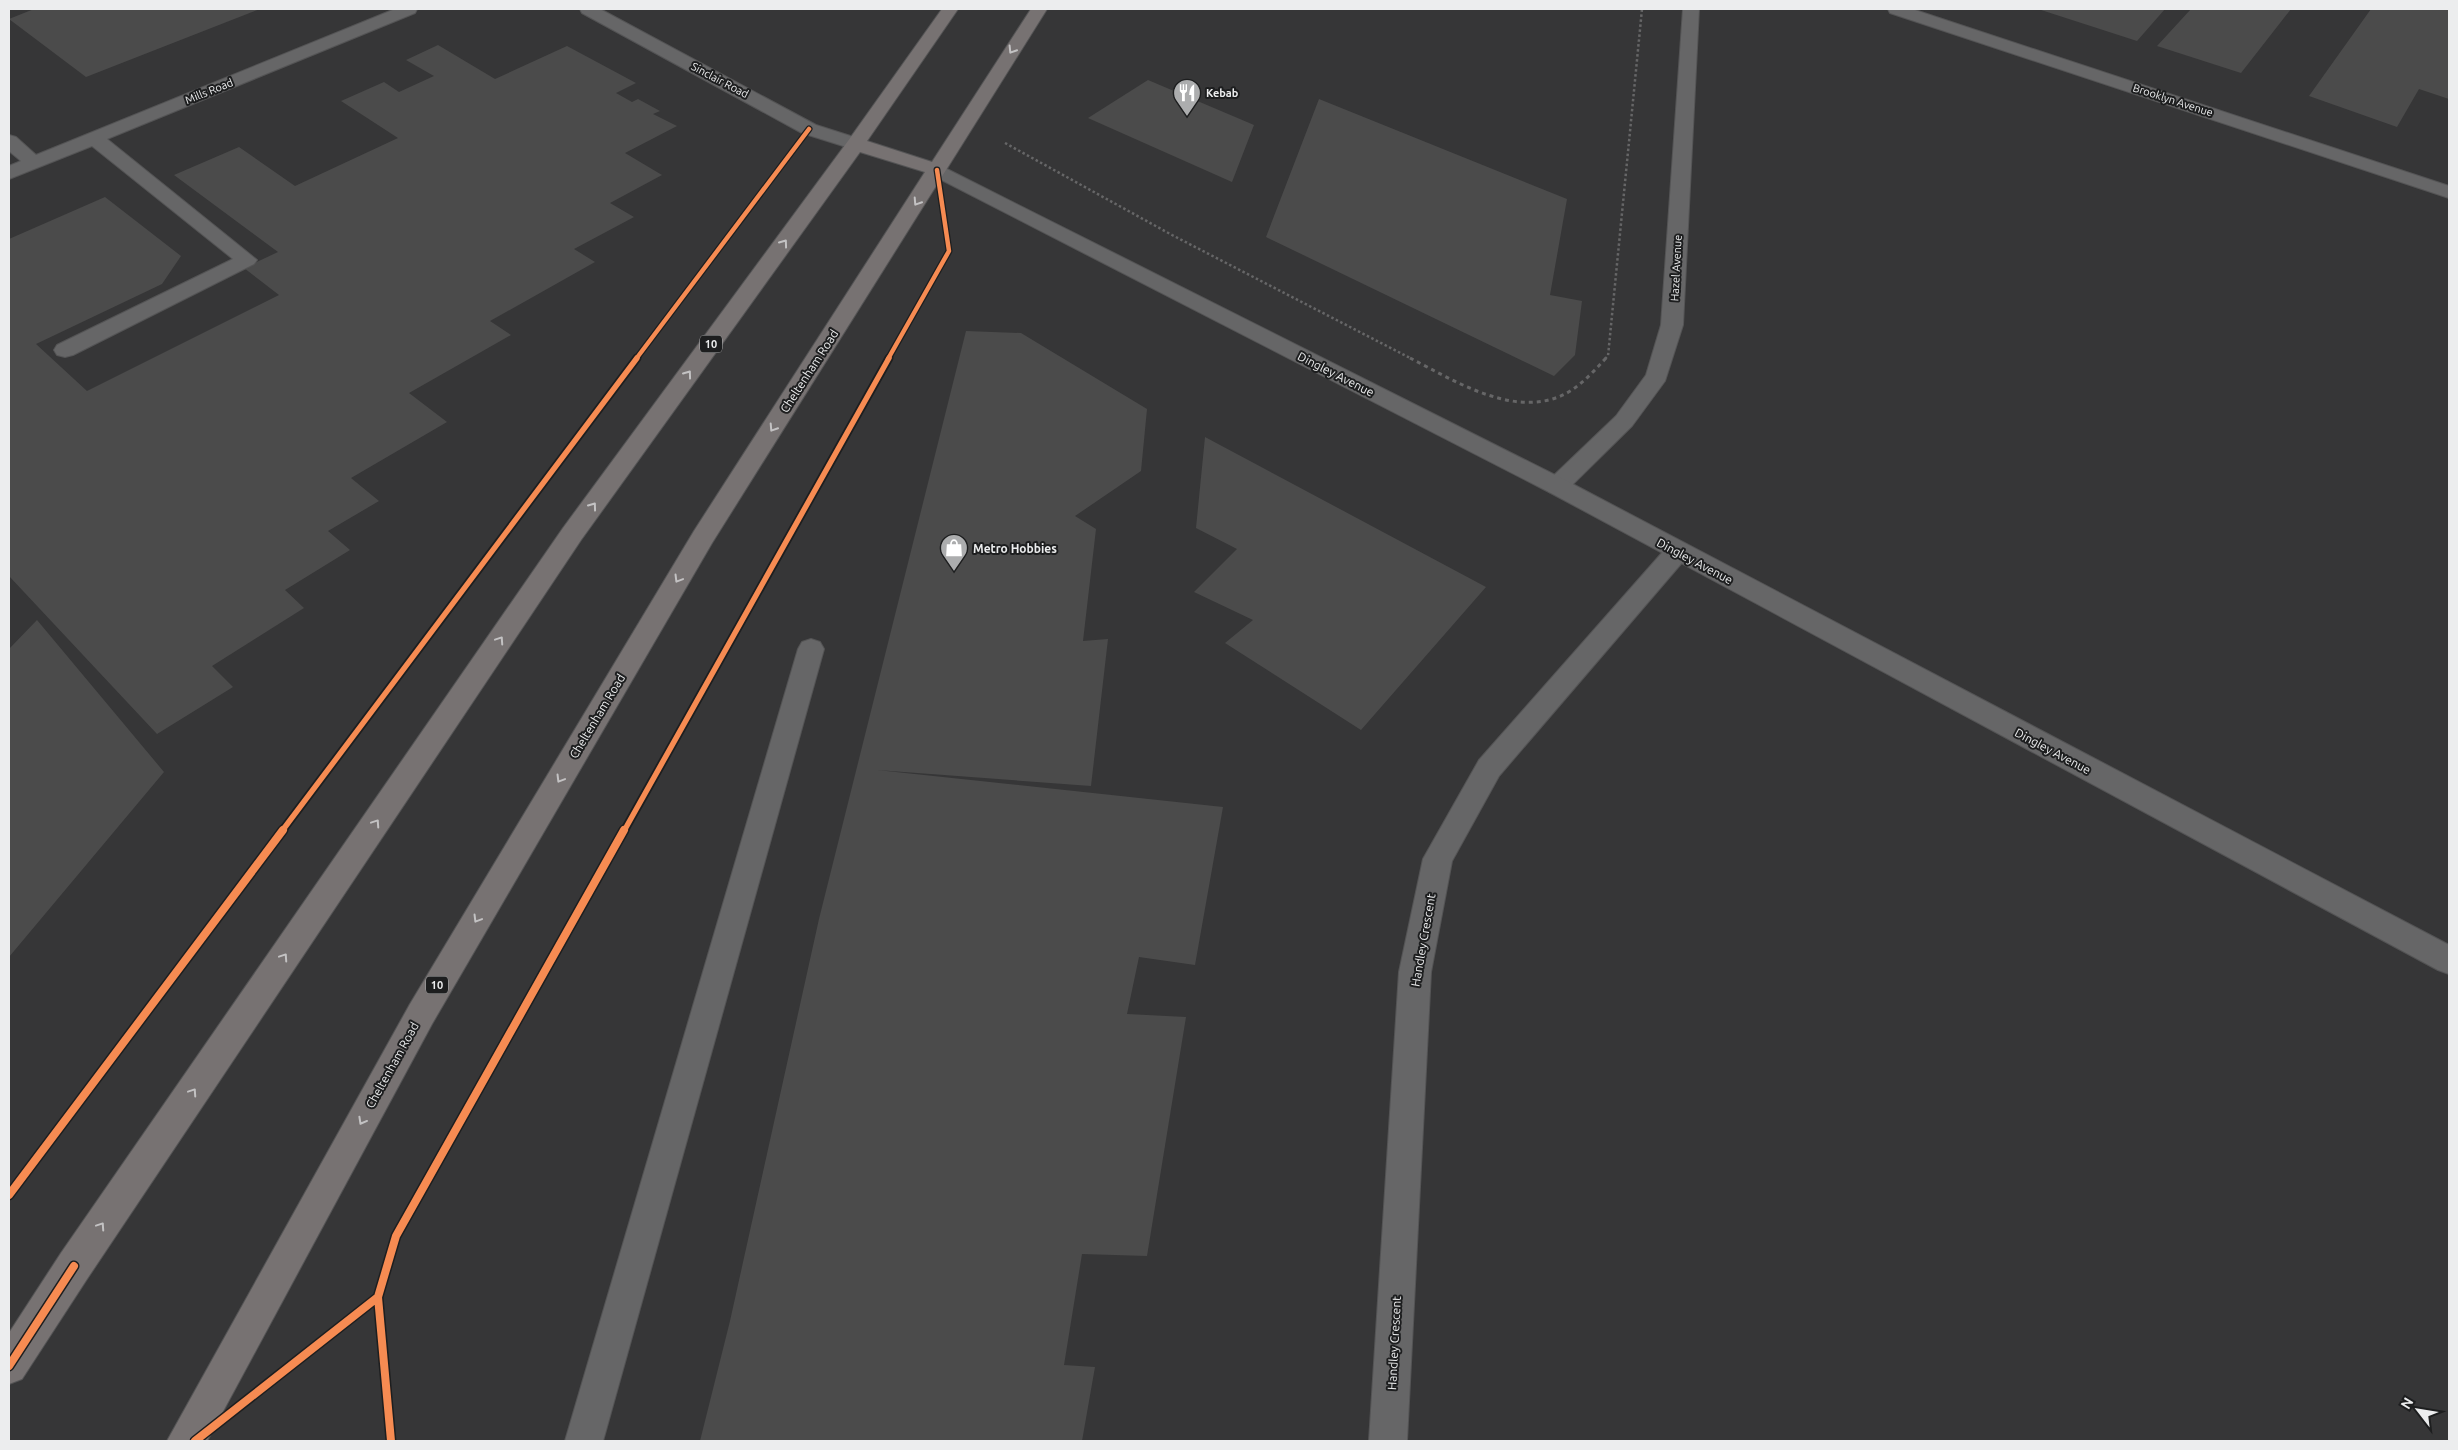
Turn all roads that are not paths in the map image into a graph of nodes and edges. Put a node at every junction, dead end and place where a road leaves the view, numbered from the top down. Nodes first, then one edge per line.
1 (409, 9) edge
2 (588, 9) edge
3 (950, 9) edge
4 (1038, 9) edge
5 (1691, 9) edge
6 (1896, 9) edge
7 (94, 138) junction
8 (9, 142) edge
9 (856, 144) junction
10 (34, 163) junction
11 (937, 170) junction
12 (9, 173) edge
13 (2449, 192) edge
14 (64, 350) dead end
15 (1557, 486) junction
16 (1677, 552) junction
17 (810, 649) dead end
18 (2449, 960) edge
19 (9, 1366) edge
20 (186, 1441) edge
21 (584, 1441) edge
22 (1388, 1441) edge

1 - 7 street, Mills Road
2 - 9 street, Sinclair Road
3 - 9 main road, 10
4 -> 11 main road, Cheltenham Road / 10
5 - 15 street, Hazel Avenue
6 - 13 street, Brooklyn Avenue
7 - 10 street, Mills Road
7 - 14 street
8 - 10 street
9 - 11 main road
19 -> 9 main road, 10
10 - 12 street, Mills Road
11 - 15 street, Dingley Avenue
11 -> 20 main road, Cheltenham Road / 10
15 - 16 street, Dingley Avenue
16 - 18 street, Dingley Avenue
16 - 22 street, Handley Crescent
17 - 21 street

